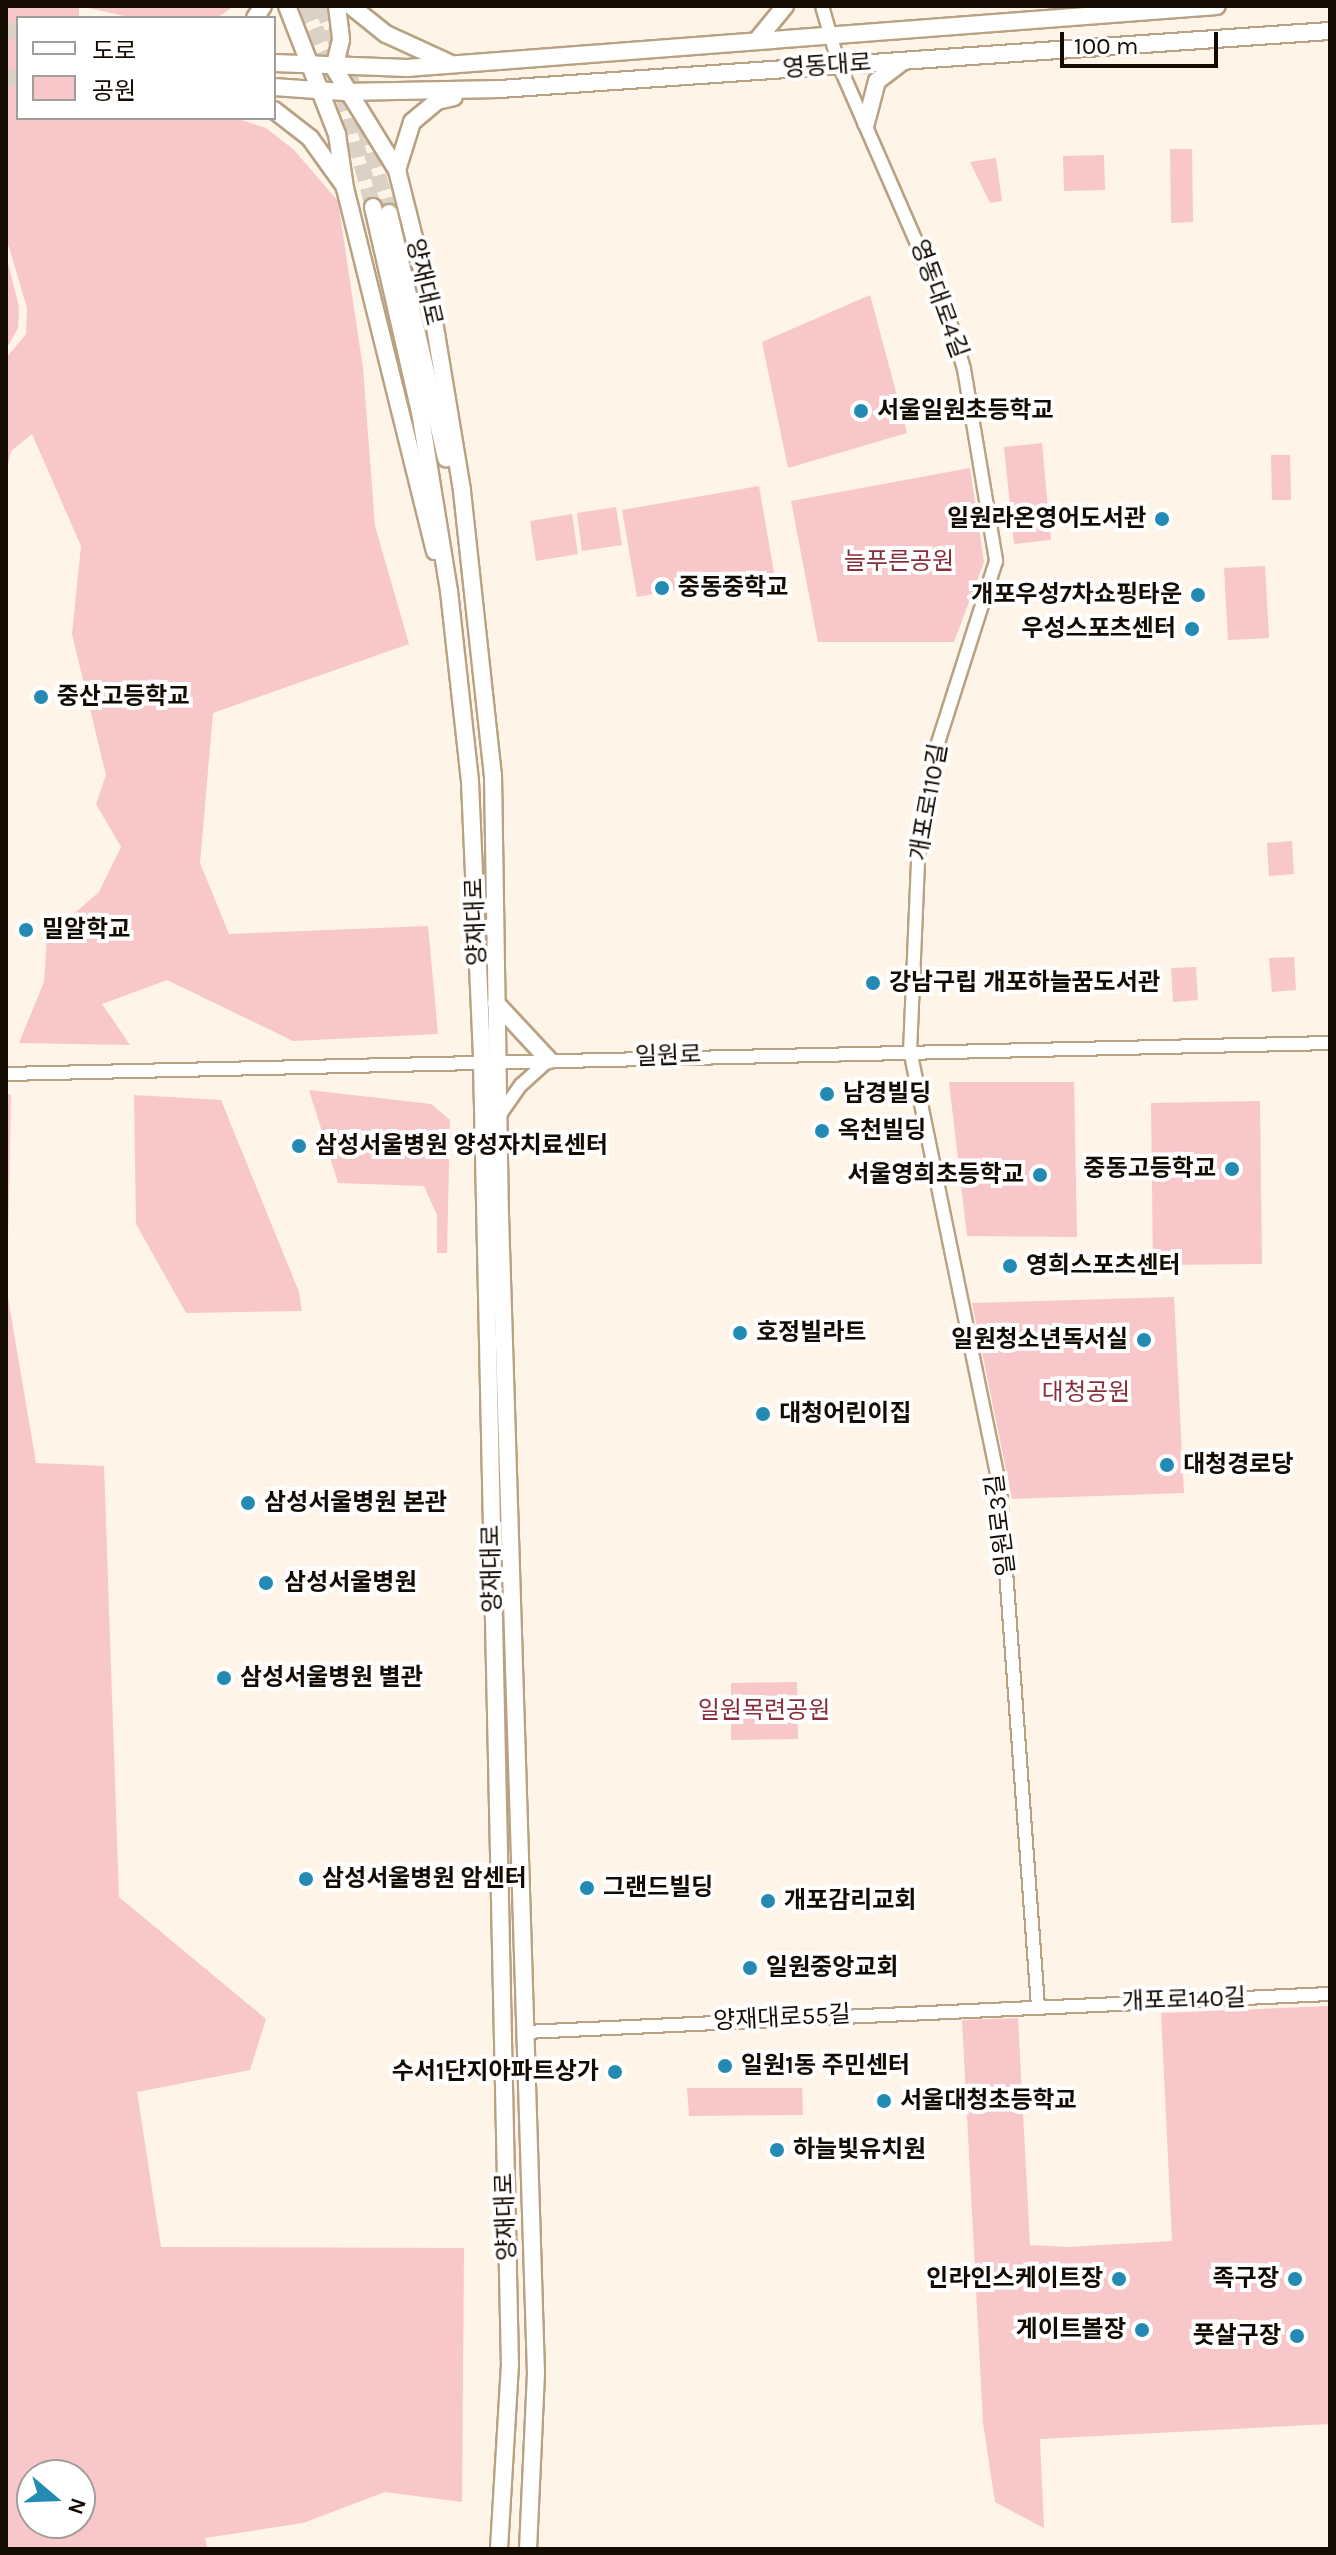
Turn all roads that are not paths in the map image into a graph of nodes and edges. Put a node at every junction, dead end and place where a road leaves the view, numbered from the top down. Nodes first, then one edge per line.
1 (287, 6) edge
2 (337, 6) edge
3 (351, 6) edge
4 (785, 6) edge
5 (822, 6) edge
6 (1217, 6) edge
7 (1330, 31) edge
8 (758, 39) junction
9 (835, 50) junction
10 (904, 61) junction
11 (276, 63) edge
12 (450, 64) junction
13 (314, 67) junction
14 (334, 68) junction
15 (276, 87) edge
16 (323, 89) junction
17 (500, 89) junction
18 (344, 92) junction
19 (276, 112) edge
20 (866, 123) junction
21 (397, 170) junction
22 (345, 188) junction
23 (996, 561) joint
24 (449, 591) junction
25 (479, 625) junction
26 (496, 1002) junction
27 (1330, 1043) edge
28 (910, 1050) junction
29 (549, 1060) junction
30 (489, 1062) junction
31 (6, 1074) edge
32 (498, 1119) junction
33 (1330, 1994) edge
34 (1038, 2007) junction
35 (526, 2032) junction
36 (499, 2549) edge
37 (528, 2549) edge

1 - 13 main road, 양재대로
2 - 14 main road
3 - 12 main road
4 - 8 main road
5 - 9 street, 영동대로4길
6 - 9 main road, 영동대로
7 - 10 main road, 영동대로
8 - 9 main road, 영동대로
8 - 12 main road, 영동대로
9 - 10 main road, 영동대로
9 - 17 main road, 영동대로
9 - 20 street, 영동대로4길
10 - 20 main road
11 - 13 main road, 영동대로
12 - 14 main road, 영동대로
13 - 14 main road, 영동대로
13 - 16 main road, 양재대로
14 - 18 main road, 양재대로
15 - 16 main road, 영동대로
16 - 18 main road, 영동대로
16 - 22 main road, 양재대로
17 - 18 main road, 영동대로
17 - 21 main road
18 - 21 main road, 양재대로
19 - 22 main road
20 - 23 street, 영동대로4길
21 - 25 main road, 양재대로
22 - 24 main road, 양재대로
23 - 28 street, 개포로110길
24 - 25 main road, 양재대로
24 - 30 main road, 양재대로
25 - 26 main road, 양재대로
26 - 29 main road
26 - 30 main road, 양재대로
27 - 28 street, 일원로
28 - 29 street, 일원로
28 - 34 street, 일원로3길
29 - 30 street, 일원로
29 - 32 street
30 - 31 street, 일원로
30 - 32 main road, 양재대로
30 - 36 main road, 양재대로
32 - 35 main road, 양재대로
33 - 34 street, 개포로140길
34 - 35 street, 양재대로55길
35 - 37 main road, 양재대로

